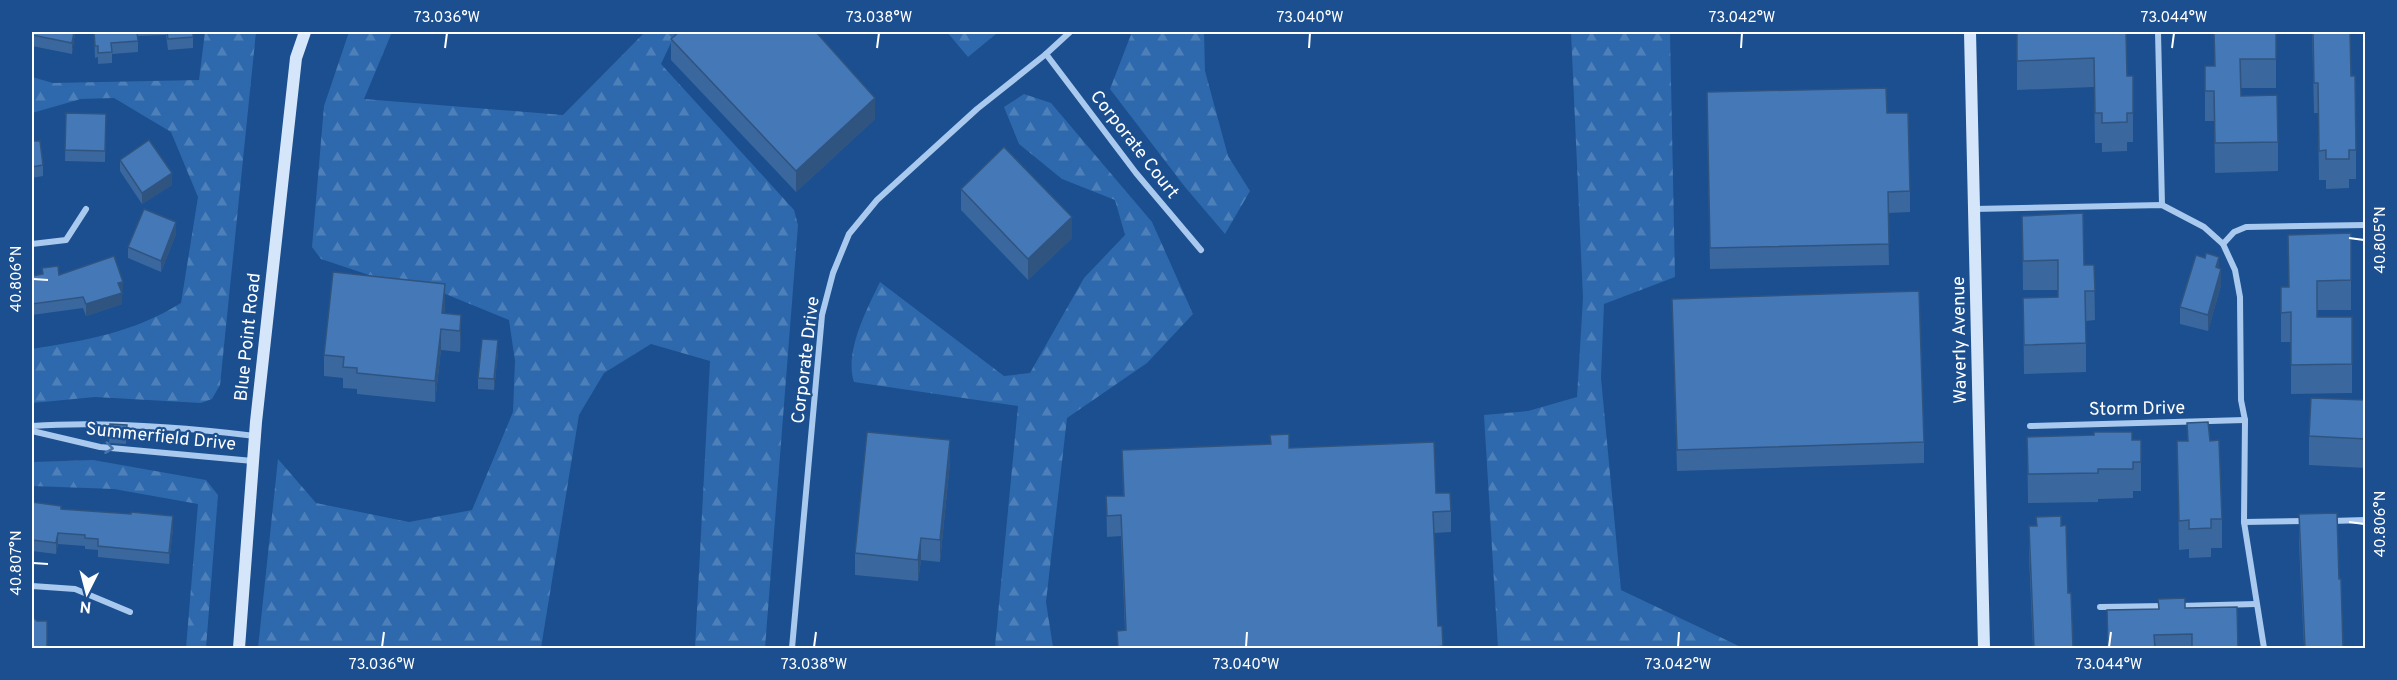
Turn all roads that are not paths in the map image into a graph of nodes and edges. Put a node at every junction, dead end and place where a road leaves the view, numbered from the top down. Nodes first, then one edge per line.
1 (305, 32) edge
2 (1070, 32) edge
3 (1970, 32) edge
4 (2158, 32) edge
5 (1046, 54) junction
6 (2162, 205) junction
7 (86, 209) dead end
8 (1974, 210) junction
9 (2366, 225) edge
10 (32, 244) edge
11 (2223, 244) junction
12 (1201, 250) dead end
13 (2245, 420) junction
14 (32, 426) edge
15 (2030, 426) dead end
16 (32, 431) edge
17 (255, 436) junction
18 (253, 461) junction
19 (2366, 520) edge
20 (2312, 521) edge
21 (2323, 521) edge
22 (2244, 522) junction
23 (32, 586) edge
24 (2256, 604) junction
25 (2100, 607) dead end
26 (130, 612) dead end
27 (239, 648) edge
28 (792, 648) edge
29 (1984, 648) edge
30 (2264, 648) edge

1 - 17 street, Blue Point Road
2 - 5 street, Corporate Drive
3 - 8 street, Waverly Avenue
4 - 6 street
5 - 12 street, Corporate Court
5 - 28 street, Corporate Drive
6 - 8 street
6 - 11 street
7 - 10 street
8 - 29 street, Waverly Avenue
9 - 11 street
11 - 13 street
13 - 15 street, Storm Drive
13 - 22 street
14 - 17 street, Summerfield Drive
16 -> 18 street, Summerfield Drive
17 - 18 street, Blue Point Road
18 - 27 street, Blue Point Road
19 - 21 street
20 - 22 street
22 - 24 street
23 - 26 street
24 - 25 street
24 - 30 street

